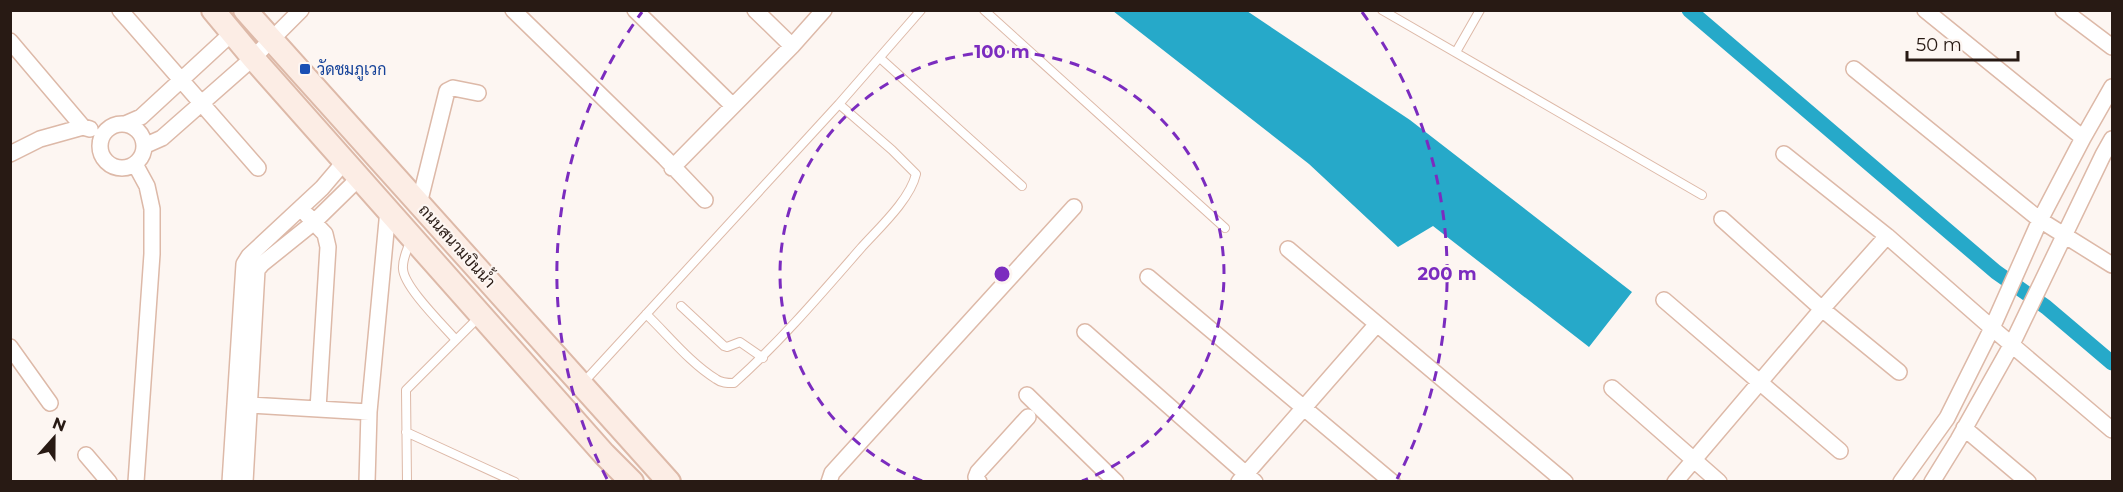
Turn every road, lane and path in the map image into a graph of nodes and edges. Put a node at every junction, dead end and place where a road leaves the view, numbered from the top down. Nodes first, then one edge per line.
1 (120, 10) edge
2 (213, 10) edge
3 (245, 10) edge
4 (301, 10) edge
5 (513, 10) edge
6 (635, 10) edge
7 (755, 10) edge
8 (824, 10) edge
9 (921, 10) edge
10 (984, 10) edge
11 (1382, 10) edge
12 (1480, 10) edge
13 (1925, 10) edge
14 (2063, 10) edge
15 (232, 33) junction
16 (271, 40) junction
17 (10, 41) edge
18 (792, 46) junction
19 (2112, 47) edge
20 (1456, 52) junction
21 (253, 58) junction
22 (880, 58) junction
23 (1854, 69) dead end
24 (181, 79) junction
25 (2112, 87) edge
26 (478, 93) dead end
27 (202, 102) junction
28 (839, 104) junction
29 (732, 105) junction
30 (125, 124) junction
31 (352, 127) junction
32 (83, 128) junction
33 (104, 132) junction
34 (2083, 138) junction
35 (2112, 139) edge
36 (144, 146) junction
37 (10, 154) edge
38 (1784, 154) dead end
39 (378, 158) junction
40 (2108, 158) edge
41 (345, 161) junction
42 (135, 164) junction
43 (258, 168) dead end
44 (672, 168) junction
45 (1022, 186) dead end
46 (1702, 195) dead end
47 (705, 200) dead end
48 (419, 204) junction
49 (1074, 207) dead end
50 (301, 208) junction
51 (388, 210) junction
52 (1722, 219) dead end
53 (2040, 220) junction
54 (313, 223) junction
55 (1225, 228) dead end
56 (1887, 236) junction
57 (2064, 236) junction
58 (412, 238) junction
59 (1288, 249) dead end
60 (2112, 265) edge
61 (251, 267) junction
62 (1148, 277) dead end
63 (1664, 300) dead end
64 (681, 306) dead end
65 (1821, 309) junction
66 (646, 314) junction
67 (481, 315) junction
68 (1377, 324) junction
69 (1992, 328) junction
70 (1085, 332) dead end
71 (456, 340) junction
72 (2012, 344) junction
73 (10, 347) edge
74 (763, 358) junction
75 (244, 366) junction
76 (1899, 372) dead end
77 (1761, 381) junction
78 (581, 385) junction
79 (1612, 388) dead end
80 (1027, 395) dead end
81 (50, 403) dead end
82 (250, 405) junction
83 (1305, 408) junction
84 (318, 409) junction
85 (369, 412) junction
86 (1028, 417) dead end
87 (1964, 428) junction
88 (2112, 430) edge
89 (406, 432) junction
90 (1840, 451) dead end
91 (604, 454) junction
92 (86, 455) dead end
93 (1694, 460) junction
94 (1247, 478) edge
95 (109, 482) edge
96 (136, 482) edge
97 (230, 482) edge
98 (245, 482) edge
99 (367, 482) edge
100 (407, 482) edge
101 (514, 482) edge
102 (613, 482) edge
103 (632, 482) edge
104 (669, 482) edge
105 (829, 482) edge
106 (979, 482) edge
107 (1116, 482) edge
108 (1392, 482) edge
109 (1566, 482) edge
110 (1675, 482) edge
111 (1719, 482) edge
112 (1901, 482) edge
113 (1932, 482) edge
114 (2028, 482) edge

1 - 24 street
2 - 15 main road, ถนนสนามบินน้ำ
3 - 16 main road, ถนนสนามบินน้ำ
4 - 16 street
5 - 44 street
6 - 29 street
7 - 18 street
8 - 18 street
9 - 22 lane
10 - 55 lane
11 - 20 lane
12 - 20 lane
13 - 34 street
14 - 19 street
15 - 21 main road, ถนนสนามบินน้ำ
15 - 24 street
16 - 21 street
16 - 31 main road, ถนนสนามบินน้ำ
17 - 32 street
18 - 29 street
20 - 46 lane
21 - 27 street
21 - 41 main road, ถนนสนามบินน้ำ
22 - 28 lane
22 - 45 lane
23 - 53 street
24 - 27 street
24 - 30 street
25 - 34 street
26 - 48 street
27 - 36 street
27 - 43 street
28 - 66 lane
28 - 74 lane
29 - 44 street
30 - 33 street
30 - 36 street
31 - 39 main road, ถนนสนามบินน้ำ
31 - 41 main road
32 - 33 street
32 - 37 street
33 - 42 street
34 - 53 street
35 - 40 street
36 - 42 street
38 - 56 street
39 - 41 main road
39 - 48 main road, ถนนสนามบินน้ำ
40 - 57 street
41 - 50 street
41 - 51 main road, ถนนสนามบินน้ำ
41 - 54 street
42 - 96 street
44 - 47 street
48 - 78 main road, ถนนสนามบินน้ำ
49 - 105 street
50 - 54 street
50 - 61 street
51 - 58 main road, ถนนสนามบินน้ำ
51 - 85 street
52 - 65 street
53 - 57 street
53 - 69 street
54 - 61 street
54 - 84 street
56 - 65 street
56 - 69 street
57 - 60 street
57 - 72 street
58 - 67 main road, ถนนสนามบินน้ำ
58 - 71 lane
59 - 68 street
61 - 75 street
62 - 83 street
63 - 77 street
64 - 74 lane
65 - 76 street
65 - 77 street
66 - 74 lane
66 - 78 lane
67 - 71 lane
67 - 91 main road, ถนนสนามบินน้ำ
68 - 83 street
68 - 109 street
69 - 72 street
69 - 112 street
70 - 94 street
71 - 89 lane
72 - 87 street
72 - 88 street
73 - 81 street
75 - 82 street
75 - 97 street
77 - 90 street
77 - 93 street
78 - 104 main road, ถนนสนามบินน้ำ
79 - 93 street
80 - 107 street
82 - 84 street
82 - 98 street
83 - 94 street
83 - 108 street
84 - 85 street
85 - 99 street
86 - 106 street
87 - 113 street
87 - 114 street
89 - 100 lane
89 - 101 lane
91 - 102 main road
91 - 103 main road, ถนนสนามบินน้ำ
92 - 95 street
93 - 110 street
93 - 111 street

